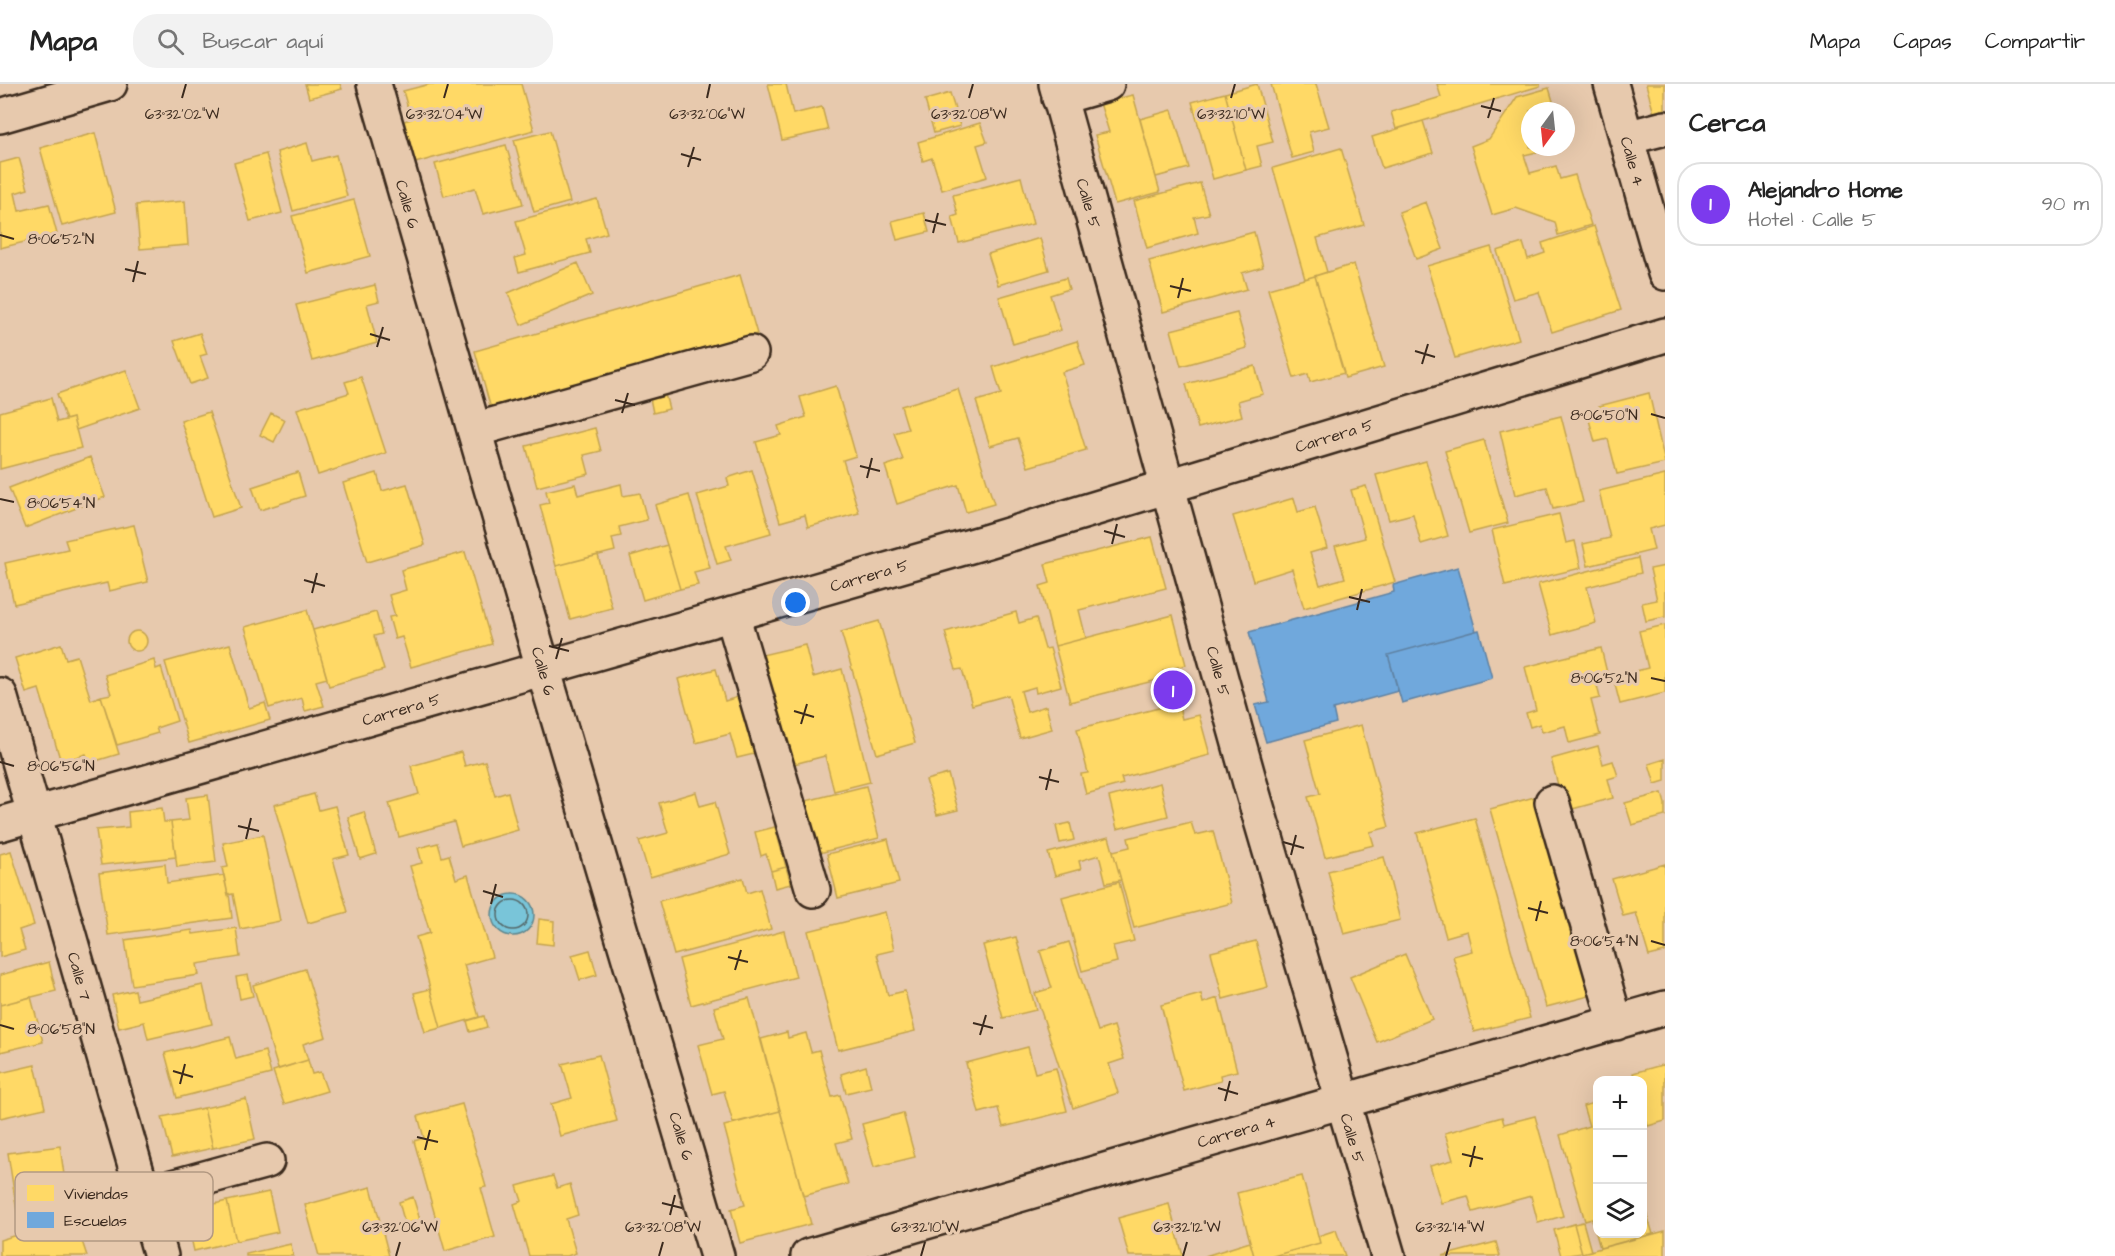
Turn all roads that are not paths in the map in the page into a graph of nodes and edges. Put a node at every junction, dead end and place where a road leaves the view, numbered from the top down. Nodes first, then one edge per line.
1 (110, 84) edge
2 (374, 84) edge
3 (1107, 84) edge
4 (1611, 84) edge
5 (1058, 91) edge
6 (0, 116) edge
7 (1665, 128) edge
8 (1626, 138) junction
9 (1665, 273) edge
10 (1665, 335) edge
11 (751, 353) dead end
12 (474, 430) junction
13 (1168, 486) junction
14 (732, 614) junction
15 (543, 668) junction
16 (0, 695) edge
17 (1552, 802) dead end
18 (34, 814) junction
19 (0, 824) edge
20 (813, 890) dead end
21 (1665, 1008) edge
22 (1616, 1023) junction
23 (1343, 1101) junction
24 (267, 1161) dead end
25 (136, 1172) edge
26 (213, 1176) edge
27 (157, 1241) edge
28 (161, 1256) edge
29 (717, 1256) edge
30 (808, 1256) edge
31 (1388, 1256) edge

1 - 6 street
2 - 12 street, Calle 6
3 - 5 street
4 - 8 street, Calle 4
5 - 13 street, Calle 5
7 - 8 street
8 - 9 street, Calle 4
10 - 13 street, Carrera 5
11 - 12 street
12 - 15 street, Calle 6
13 - 14 street, Carrera 5
13 - 23 street, Calle 5
14 - 15 street, Carrera 5
14 - 20 street
15 - 18 street, Carrera 5
15 - 29 street, Calle 6
16 - 18 street, Calle 7
17 - 22 street
18 - 19 street, Carrera 5
18 - 25 street, Calle 7
21 - 22 street, Carrera 4
22 - 23 street, Carrera 4
23 - 30 street, Carrera 4
23 - 31 street, Calle 5
24 - 26 street
27 - 28 street, Calle 7

